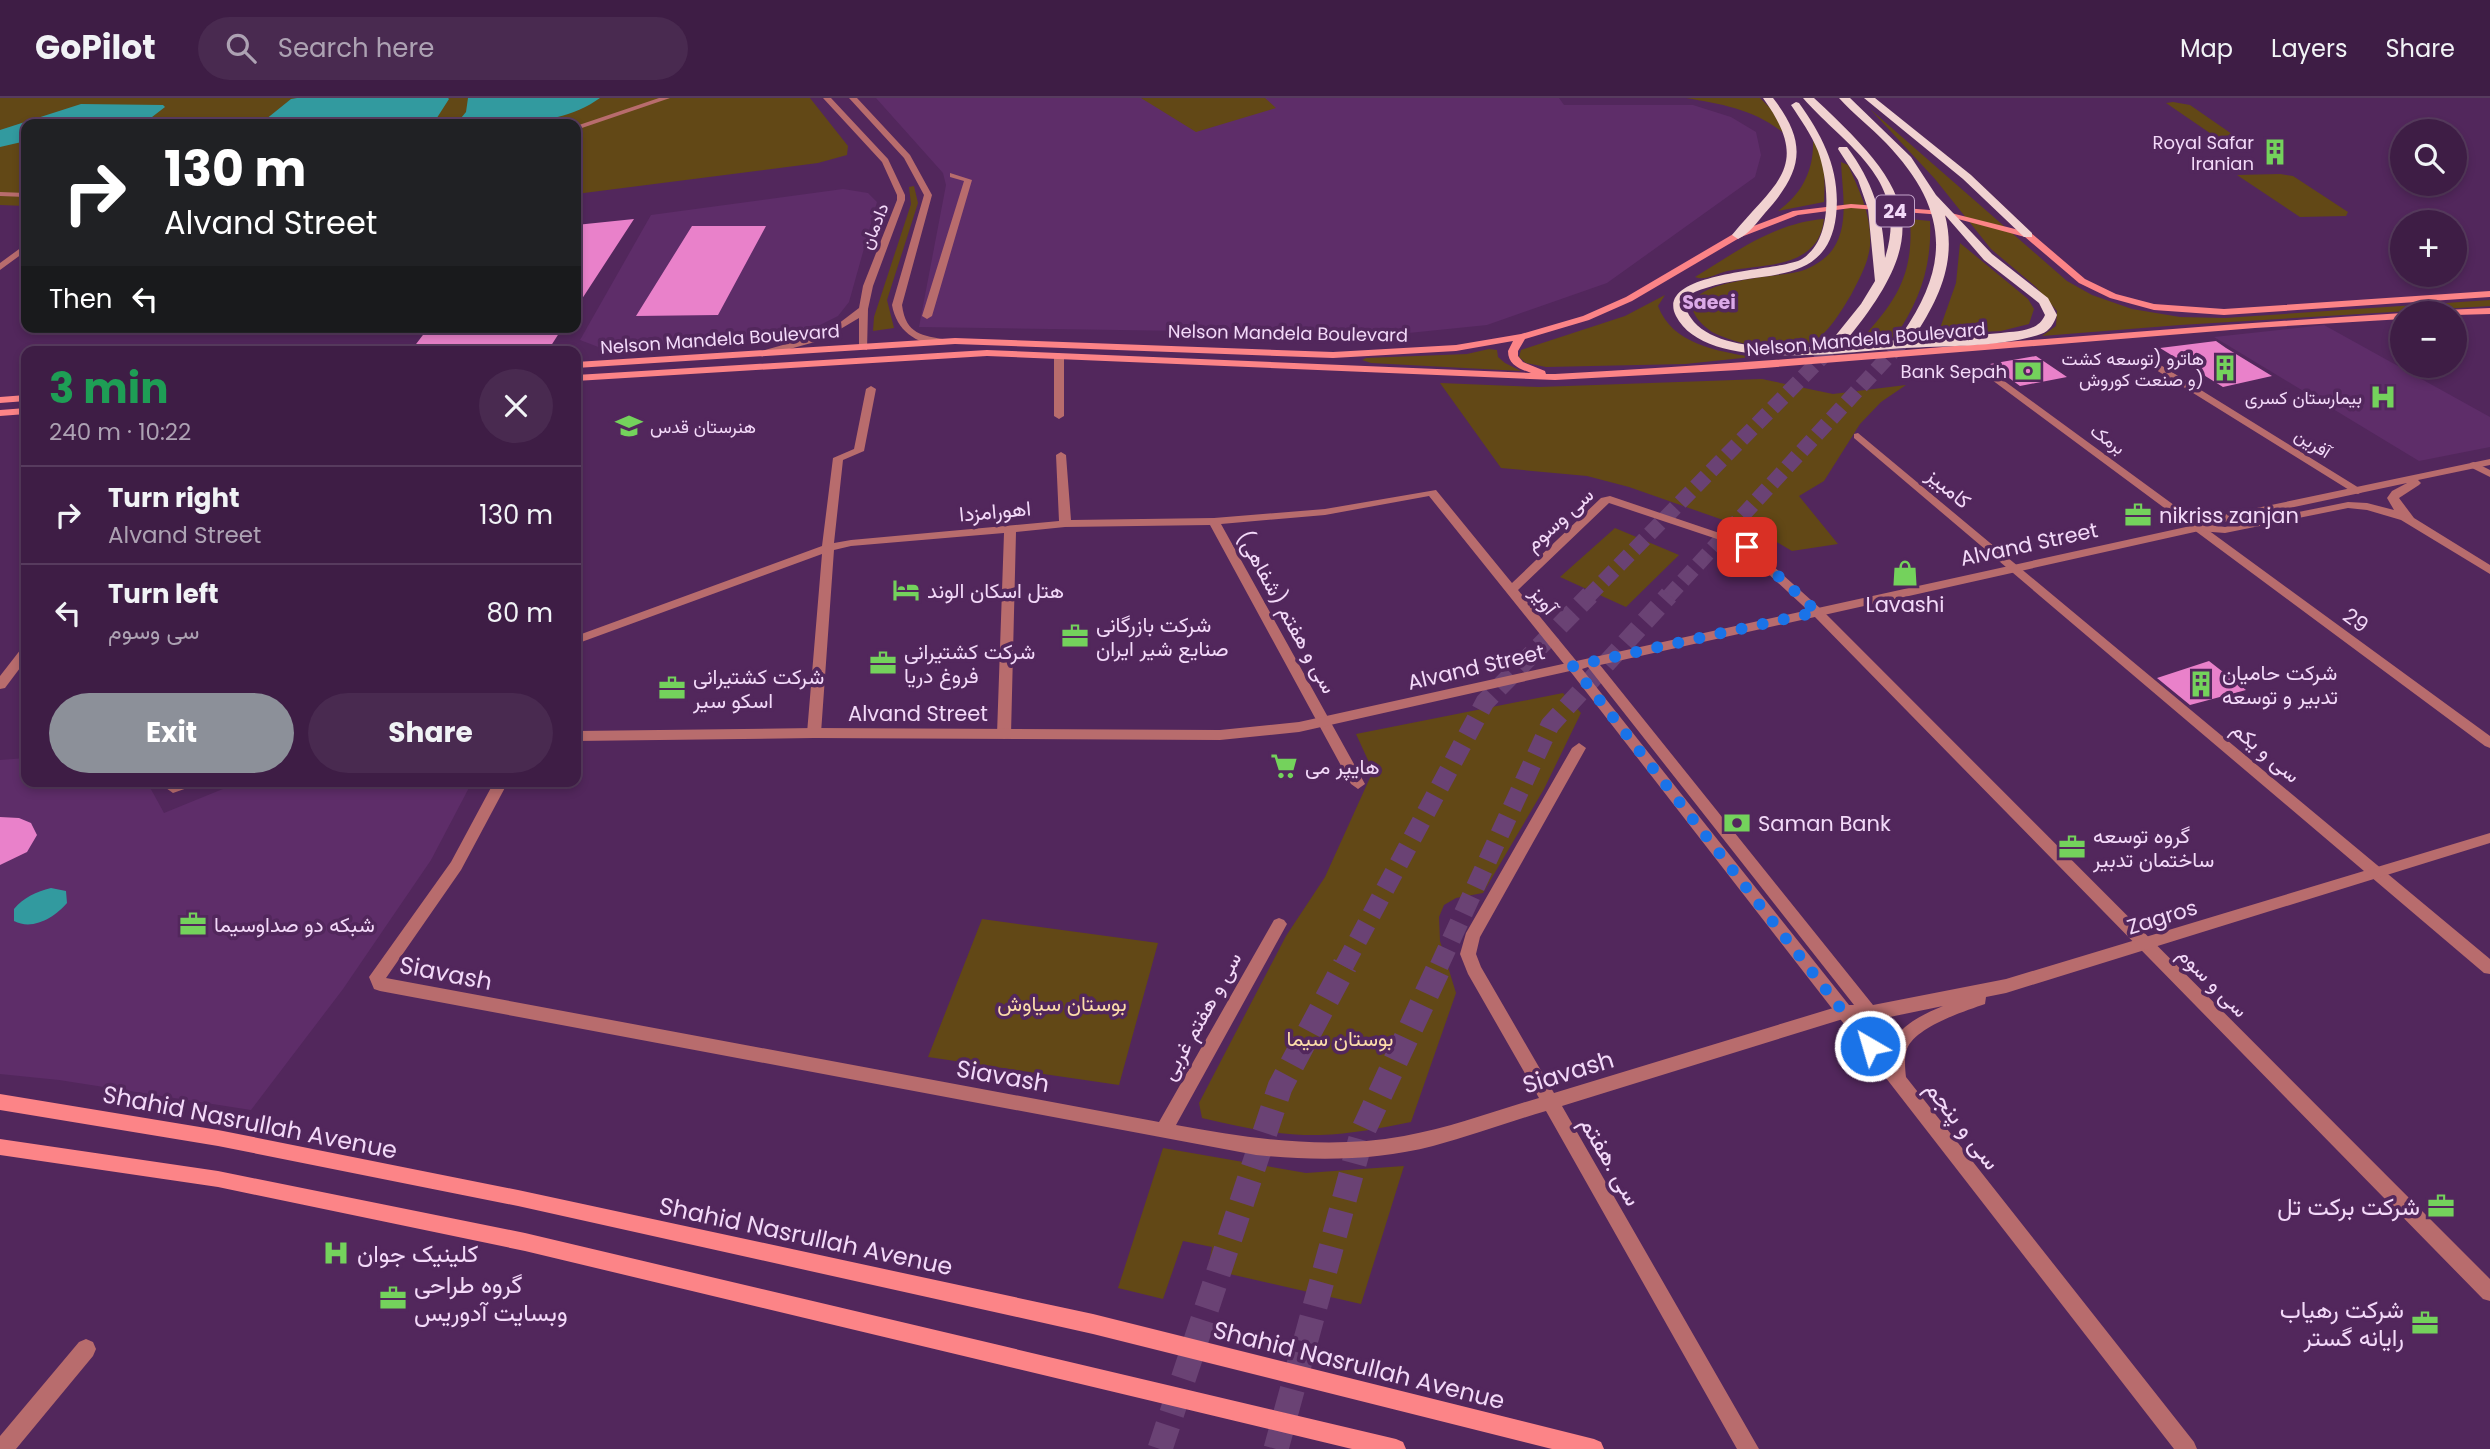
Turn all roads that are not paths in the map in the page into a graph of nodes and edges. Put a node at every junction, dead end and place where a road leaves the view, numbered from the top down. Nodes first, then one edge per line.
1 (666, 98) edge
2 (827, 98) edge
3 (853, 98) edge
4 (1768, 98) edge
5 (1844, 98) edge
6 (1869, 98) edge
7 (1798, 100) edge
8 (581, 126) edge
9 (916, 169) junction
10 (891, 172) junction
11 (953, 175) dead end
12 (0, 194) edge
13 (21, 195) edge
14 (1935, 198) junction
15 (1738, 235) junction
16 (2028, 235) junction
17 (21, 251) edge
18 (0, 267) edge
19 (1879, 289) junction
20 (2490, 294) edge
21 (863, 309) junction
22 (2490, 311) edge
23 (2467, 312) edge
24 (927, 316) dead end
25 (2390, 317) edge
26 (1909, 334) tunnel mouth
27 (1522, 337) junction
28 (1839, 340) tunnel mouth
29 (944, 342) junction
30 (864, 348) junction
31 (987, 353) junction
32 (1286, 354) junction
33 (1350, 354) junction
34 (749, 355) junction
35 (1059, 356) junction
36 (2143, 358) dead end
37 (581, 365) edge
38 (1284, 367) junction
39 (1349, 369) junction
40 (1555, 377) junction
41 (581, 378) edge
42 (1996, 378) dead end
43 (871, 389) dead end
44 (21, 398) edge
45 (0, 400) edge
46 (21, 411) edge
47 (0, 413) edge
48 (1059, 416) dead end
49 (1858, 436) dead end
50 (1060, 455) dead end
51 (2490, 462) edge
52 (2474, 465) junction
53 (2428, 474) junction
54 (2490, 474) edge
55 (2358, 491) junction
56 (1432, 492) joint
57 (1214, 521) junction
58 (1065, 524) junction
59 (2419, 527) junction
60 (2199, 528) junction
61 (1010, 529) junction
62 (828, 548) junction
63 (2015, 569) junction
64 (2490, 570) edge
65 (1512, 589) junction
66 (1817, 612) junction
67 (581, 638) edge
68 (21, 658) edge
69 (1591, 662) junction
70 (1573, 666) junction
71 (0, 685) edge
72 (1326, 722) junction
73 (814, 733) junction
74 (1004, 734) junction
75 (581, 736) edge
76 (2490, 743) edge
77 (1579, 748) dead end
78 (1358, 784) dead end
79 (497, 787) edge
80 (2490, 838) edge
81 (2377, 873) junction
82 (1279, 923) dead end
83 (2145, 944) junction
84 (2490, 968) edge
85 (2006, 986) junction
86 (1843, 1012) junction
87 (1870, 1013) junction
88 (1897, 1081) junction
89 (0, 1102) edge
90 (1550, 1104) junction
91 (1163, 1131) junction
92 (0, 1147) edge
93 (2490, 1292) edge
94 (86, 1349) dead end
95 (3, 1449) edge
96 (1396, 1449) edge
97 (1594, 1449) edge
98 (1748, 1449) edge
99 (2187, 1449) edge

1 - 8 street
2 - 10 street, دادمان
3 - 9 street, دادمان
4 - 15 highway
5 - 14 highway, 24
6 - 16 highway
7 - 14 highway
7 - 19 highway
7 - 19 highway, 24
9 - 10 street
9 - 29 street, دادمان
10 - 21 street, دادمان
11 - 24 street
12 - 13 street
14 - 26 highway, 24
15 - 16 main road, Nelson Mandela Boulevard
15 - 27 main road, Nelson Mandela Boulevard
16 - 20 main road, Nelson Mandela Boulevard
17 - 18 street
19 - 28 highway, 24
21 - 30 street, دادمان
21 - 34 street
22 - 23 main road
25 - 40 main road, Nelson Mandela Boulevard
27 - 33 main road, Nelson Mandela Boulevard
27 - 40 main road
29 - 30 main road, Nelson Mandela Boulevard
29 - 32 main road, Nelson Mandela Boulevard
30 - 31 main road
30 - 34 main road, Nelson Mandela Boulevard
31 - 35 main road, Nelson Mandela Boulevard
31 - 41 main road, Nelson Mandela Boulevard
32 - 33 main road, Nelson Mandela Boulevard
32 - 38 main road
33 - 39 main road
34 - 37 main road, Nelson Mandela Boulevard
35 - 38 main road, Nelson Mandela Boulevard
35 - 48 street
36 - 55 street, آفرین
38 - 39 main road, Nelson Mandela Boulevard
39 - 40 main road, Nelson Mandela Boulevard
42 - 60 street, برمک
43 - 62 street
44 - 45 main road
46 - 47 main road
49 - 63 street, کامبیز
50 - 58 street
51 - 52 street, Alvand Street
52 - 53 street, Alvand Street
52 - 54 street
53 - 55 street, Alvand Street
53 - 59 street
55 - 60 street, Alvand Street
56 - 57 street, اهورامزدا
56 - 65 street, آویز
57 - 58 street, اهورامزدا
57 - 72 street, سی و هفتم (شفاهی)
58 - 61 street, اهورامزدا
59 - 60 street
59 - 64 street
60 - 63 street, Alvand Street
60 - 76 street, 29
61 - 62 street, اهورامزدا
61 - 74 street
62 - 67 street, اهورامزدا
62 - 73 street
63 - 66 street, Alvand Street
63 - 81 street, سی و یکم
65 - 66 street, سی وسوم
65 - 70 street, آویز
66 - 69 street, Alvand Street
66 - 83 street, سی و سوم
68 - 71 street
69 - 70 street, Alvand Street
69 - 87 street
70 - 72 street, Alvand Street
70 - 86 street, سی و پنجم
72 - 74 street, Alvand Street
72 - 78 street
73 - 74 street, Alvand Street
73 - 75 street, Alvand Street
77 - 90 street, سی .هفتم
79 - 91 street, Siavash
80 - 81 street, Zagros
81 - 83 street, Zagros
81 - 84 street, سی و یکم
82 - 91 street, سی و هفتم غربی
83 - 85 street, Zagros
83 - 93 street, سی و سوم
85 - 87 street, Zagros
85 - 88 street
86 - 87 street, Zagros
86 - 88 street, سی و پنجم
86 - 90 street, Siavash
88 - 99 street, سی و پنجم
89 - 97 main road, Shahid Nasrullah Avenue
90 - 91 street, Siavash
90 - 98 street, سی .هفتم
92 - 96 main road
94 - 95 street

